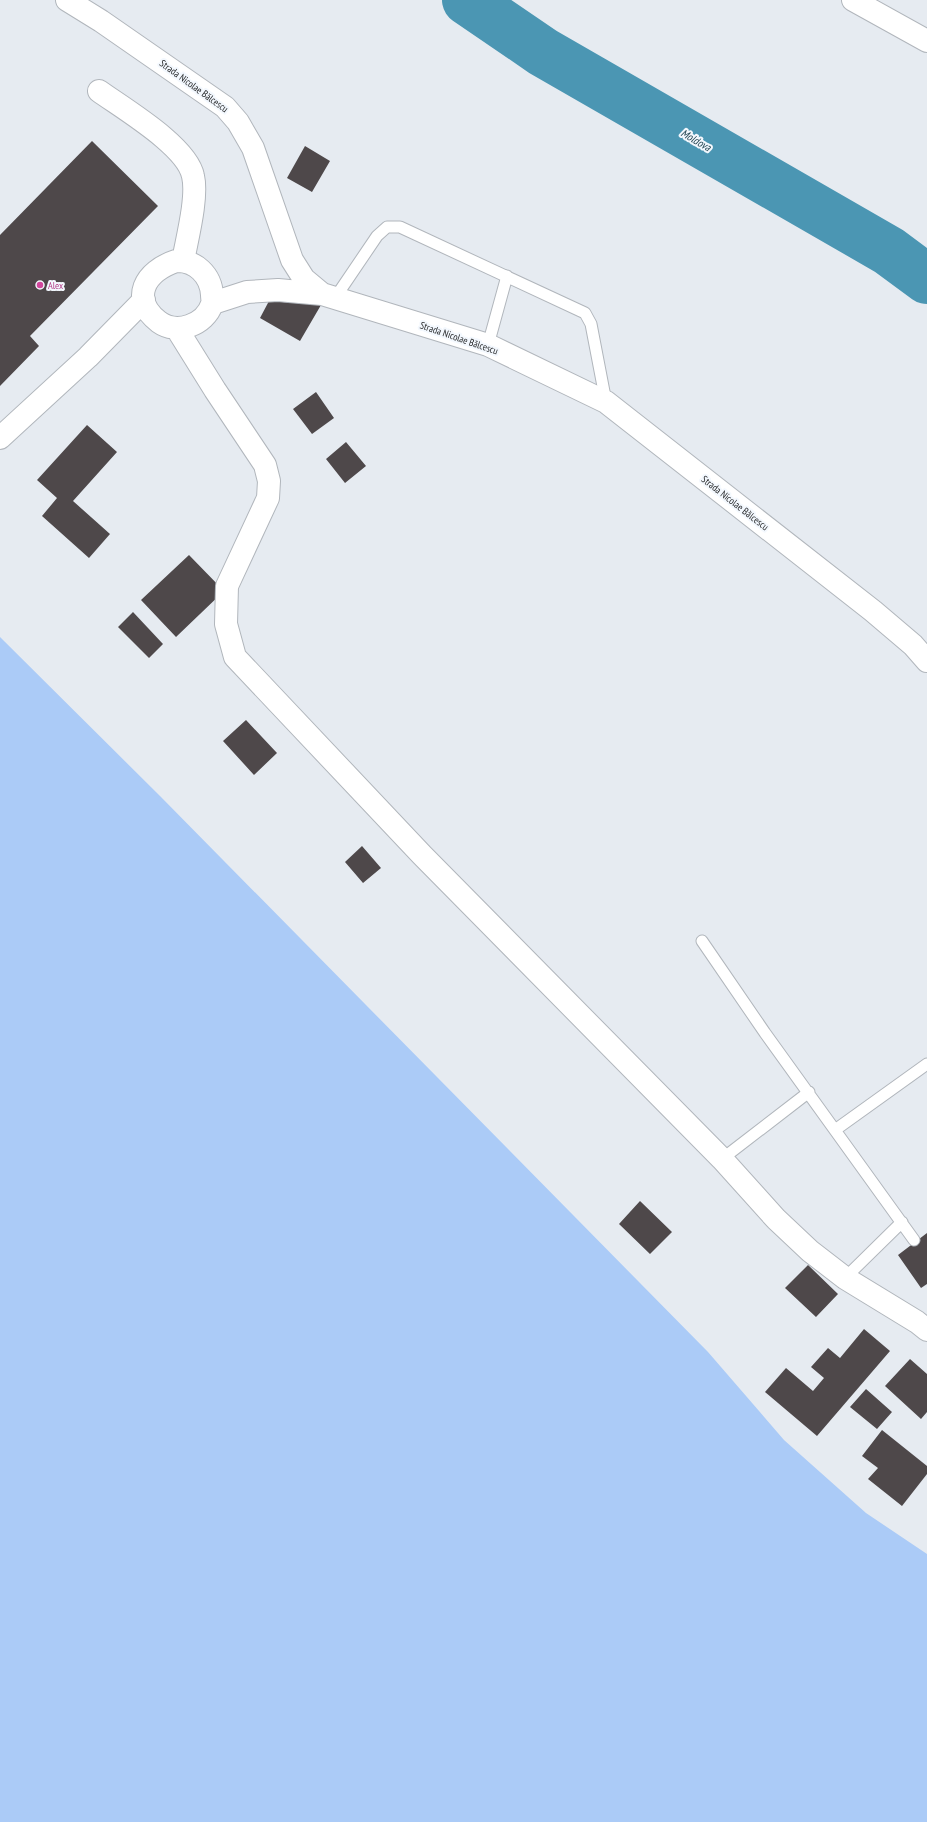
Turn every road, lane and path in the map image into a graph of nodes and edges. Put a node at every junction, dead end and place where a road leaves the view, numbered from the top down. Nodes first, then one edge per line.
1 (67, 0) edge
2 (853, 0) edge
3 (927, 41) edge
4 (99, 92) dead end
5 (183, 261) junction
6 (507, 276) junction
7 (329, 296) junction
8 (144, 300) junction
9 (213, 303) junction
10 (177, 329) junction
11 (488, 345) junction
12 (606, 402) junction
13 (0, 438) edge
14 (927, 661) edge
15 (702, 940) dead end
16 (927, 1064) edge
17 (808, 1092) junction
18 (835, 1130) junction
19 (722, 1159) junction
20 (902, 1222) junction
21 (914, 1240) dead end
22 (845, 1278) junction
23 (924, 1322) edge

1 - 7 street, Strada Nicolae Bălcescu
2 - 3 street
4 - 5 street
5 - 8 street
5 - 9 street
6 - 7 lane
6 - 11 lane
6 - 12 lane
7 - 9 street
7 - 11 street, Strada Nicolae Bălcescu
8 - 10 street
8 - 13 street
9 - 10 street
10 - 19 street
11 - 12 street, Strada Nicolae Bălcescu
12 - 14 street, Strada Nicolae Bălcescu
15 - 17 lane
16 - 18 lane
17 - 18 lane
17 - 19 lane
18 - 20 lane
19 - 22 street
20 - 21 lane
20 - 22 lane
22 - 23 street

